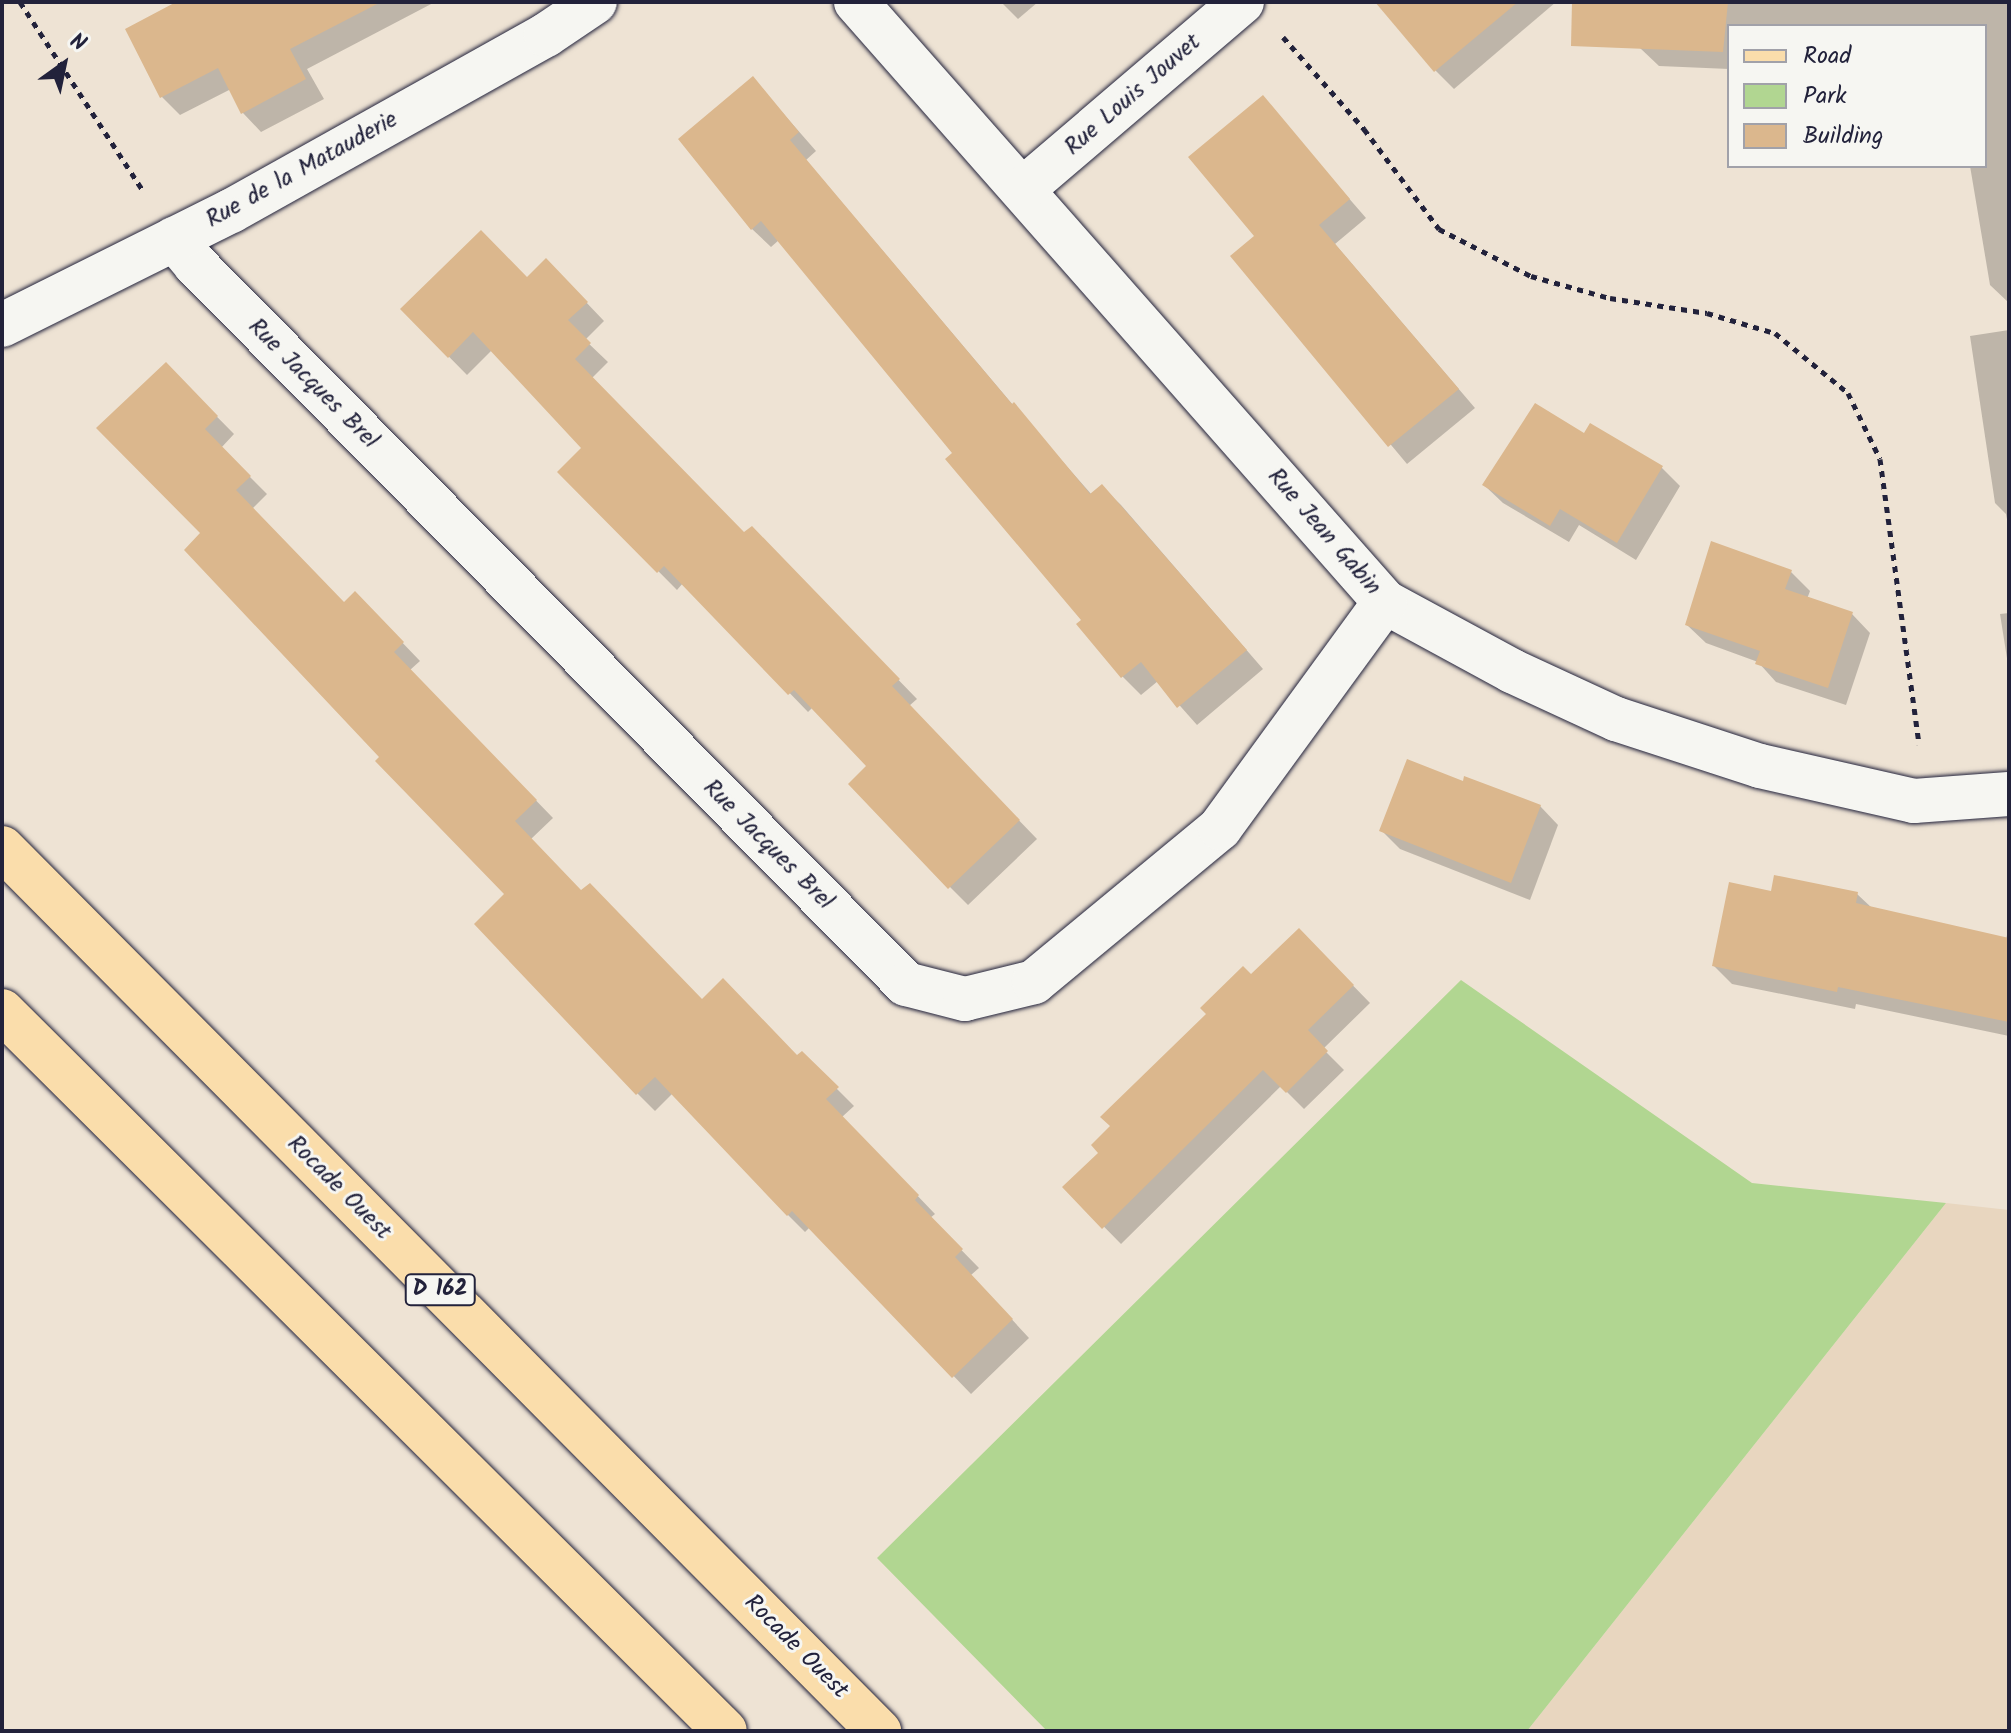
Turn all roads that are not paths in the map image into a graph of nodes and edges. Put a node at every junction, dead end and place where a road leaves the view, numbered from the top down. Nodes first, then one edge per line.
1 (595, 2) edge
2 (856, 2) edge
3 (1257, 14) edge
4 (1023, 189) junction
5 (174, 239) junction
6 (2, 325) edge
7 (1385, 602) junction
8 (2009, 794) edge
9 (2, 848) edge
10 (2, 1011) edge
11 (725, 1731) edge
12 (879, 1731) edge

1 - 5 street, Rue de la Matauderie
2 - 4 street, Rue Jean Gabin
3 - 4 street, Rue Louis Jouvet
4 - 7 street, Rue Jean Gabin
5 - 6 street, Rue de la Matauderie
5 - 7 street, Rue Jacques Brel
7 - 8 street, Rue Jean Gabin
9 - 12 main road, Rocade Ouest / D 162
10 - 11 main road

